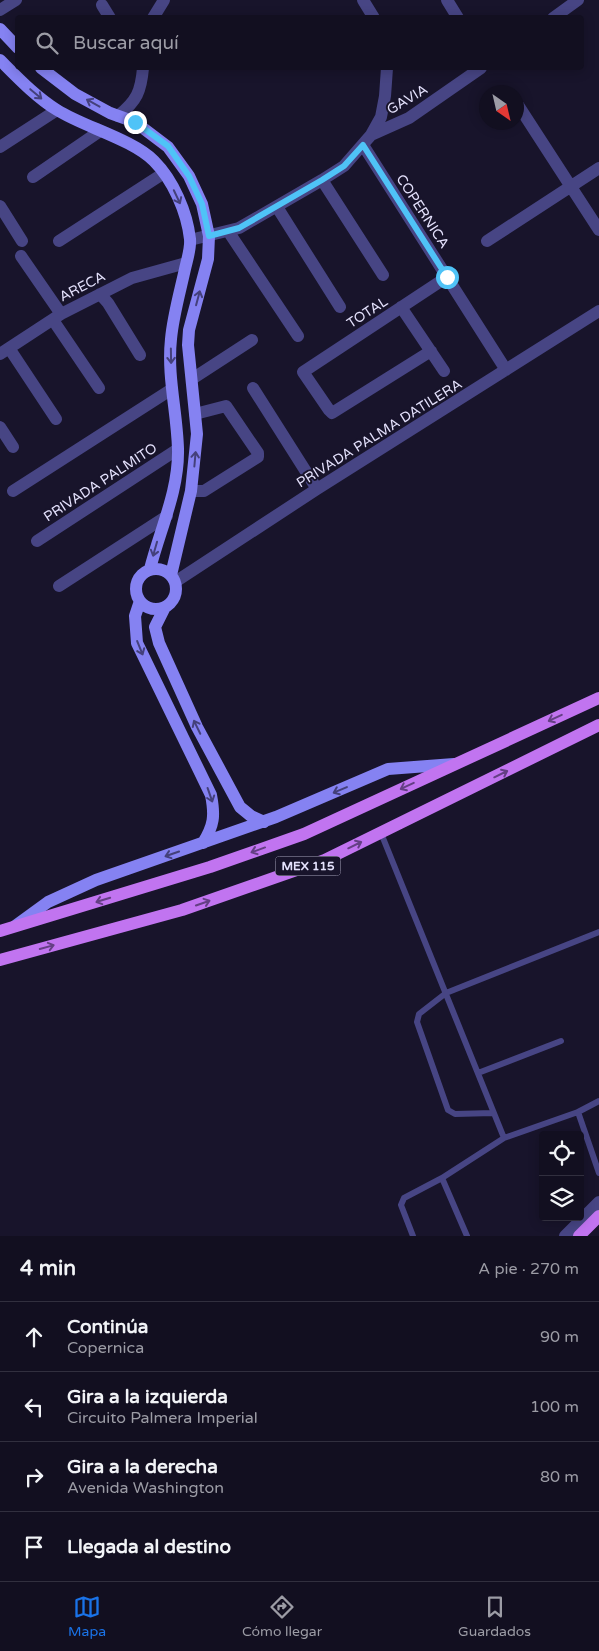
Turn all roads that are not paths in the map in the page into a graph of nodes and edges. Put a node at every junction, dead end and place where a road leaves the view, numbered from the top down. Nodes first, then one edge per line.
1 (16, 0) edge
2 (164, 0) edge
3 (363, 0) edge
4 (578, 0) edge
5 (450, 1) edge
6 (102, 5) dead end
7 (0, 10) edge
8 (108, 15) edge
9 (155, 15) edge
10 (372, 15) edge
11 (457, 15) edge
12 (557, 15) edge
13 (0, 29) edge
14 (15, 45) edge
15 (0, 60) edge
16 (44, 70) edge
17 (142, 70) edge
18 (387, 70) edge
19 (479, 70) edge
20 (57, 110) junction
21 (524, 114) edge
22 (118, 116) junction
23 (100, 131) junction
24 (367, 140) junction
25 (0, 147) edge
26 (599, 168) edge
27 (164, 173) junction
28 (33, 177) dead end
29 (322, 180) junction
30 (571, 187) junction
31 (0, 206) edge
32 (276, 207) junction
33 (4, 221) edge
34 (599, 230) edge
35 (228, 231) junction
36 (209, 236) junction
37 (190, 240) junction
38 (22, 241) dead end
39 (487, 241) dead end
40 (60, 242) dead end
41 (21, 256) dead end
42 (186, 263) junction
43 (383, 275) dead end
44 (447, 277) junction
45 (100, 294) junction
46 (340, 306) dead end
47 (401, 307) junction
48 (599, 311) edge
49 (57, 317) junction
50 (298, 336) dead end
51 (252, 340) dead end
52 (4, 351) edge
53 (430, 351) junction
54 (140, 355) dead end
55 (506, 370) junction
56 (444, 371) dead end
57 (192, 380) junction
58 (100, 388) dead end
59 (252, 388) dead end
60 (172, 389) junction
61 (195, 414) junction
62 (56, 419) dead end
63 (0, 427) edge
64 (13, 446) dead end
65 (178, 449) junction
66 (317, 489) junction
67 (13, 491) dead end
68 (191, 491) junction
69 (168, 516) junction
70 (37, 541) dead end
71 (150, 570) junction
72 (174, 578) junction
73 (59, 586) dead end
74 (140, 602) junction
75 (165, 607) junction
76 (598, 700) edge
77 (599, 725) edge
78 (454, 764) junction
79 (264, 822) junction
80 (381, 833) junction
81 (203, 843) junction
82 (14, 926) junction
83 (0, 931) edge
84 (599, 932) edge
85 (0, 960) edge
86 (446, 994) junction
87 (561, 1041) dead end
88 (478, 1073) junction
89 (599, 1101) edge
90 (578, 1112) junction
91 (493, 1113) junction
92 (504, 1138) junction
93 (599, 1173) edge
94 (442, 1178) junction
95 (599, 1202) edge
96 (599, 1216) edge
97 (413, 1236) edge
98 (467, 1236) edge
99 (565, 1236) edge
100 (579, 1236) edge

1 - 7 street
2 - 9 street
3 - 10 street
4 - 12 street
5 - 11 street
6 - 8 street
13 - 14 main road
15 -> 20 main road
22 -> 16 main road
17 - 22 street
18 - 24 street
19 - 24 street, GAVIA
20 - 23 main road
20 - 25 street
21 - 30 street
22 - 36 main road
23 - 27 main road
23 - 28 street
24 - 29 street
24 - 44 street, COPERNICA
26 - 30 street
27 -> 37 main road
27 - 40 street
29 - 32 street
29 - 43 street
30 - 34 street
30 - 39 street
31 - 33 street
32 - 35 street
32 - 46 street
33 - 38 street
35 - 36 street
35 - 50 street
36 - 37 street
57 -> 36 main road
37 - 42 main road
41 - 49 street
42 - 45 street, ARECA
42 -> 60 main road
44 - 47 street, TOTAL
44 - 55 street, COPERNICA
45 - 49 street, ARECA
45 - 54 street
47 - 53 street
47 - 53 street, TOTAL
48 - 55 street, PRIVADA PALMA DATILERA
49 - 52 street, ARECA
49 - 58 street
51 - 57 street
52 - 62 street
53 - 56 street
55 - 66 street, PRIVADA PALMA DATILERA
57 - 61 main road
59 - 66 street
60 - 65 main road
60 - 67 street
68 -> 61 main road
61 - 68 street
63 - 64 street
65 - 69 main road
65 - 70 street, PRIVADA PALMITO
66 - 72 street, PRIVADA PALMA DATILERA
68 - 72 main road
69 -> 71 main road
69 - 73 street
71 - 72 main road
71 - 74 main road
72 - 75 main road
74 - 75 main road
74 -> 81 main road
79 -> 75 main road
76 -> 78 main road, MEX 115
80 -> 77 main road, MEX 115
78 -> 79 main road
78 -> 82 main road, MEX 115
79 - 81 main road
85 -> 80 main road, MEX 115
80 - 86 lane
81 -> 82 main road
82 - 83 main road, MEX 115
84 - 86 lane
86 - 88 lane
86 - 91 lane
87 - 88 lane
88 - 91 lane
89 - 90 lane
90 - 92 lane
90 - 93 lane
91 - 92 lane
92 - 94 lane
94 - 97 lane
94 - 98 lane
95 - 99 street
96 - 100 main road

